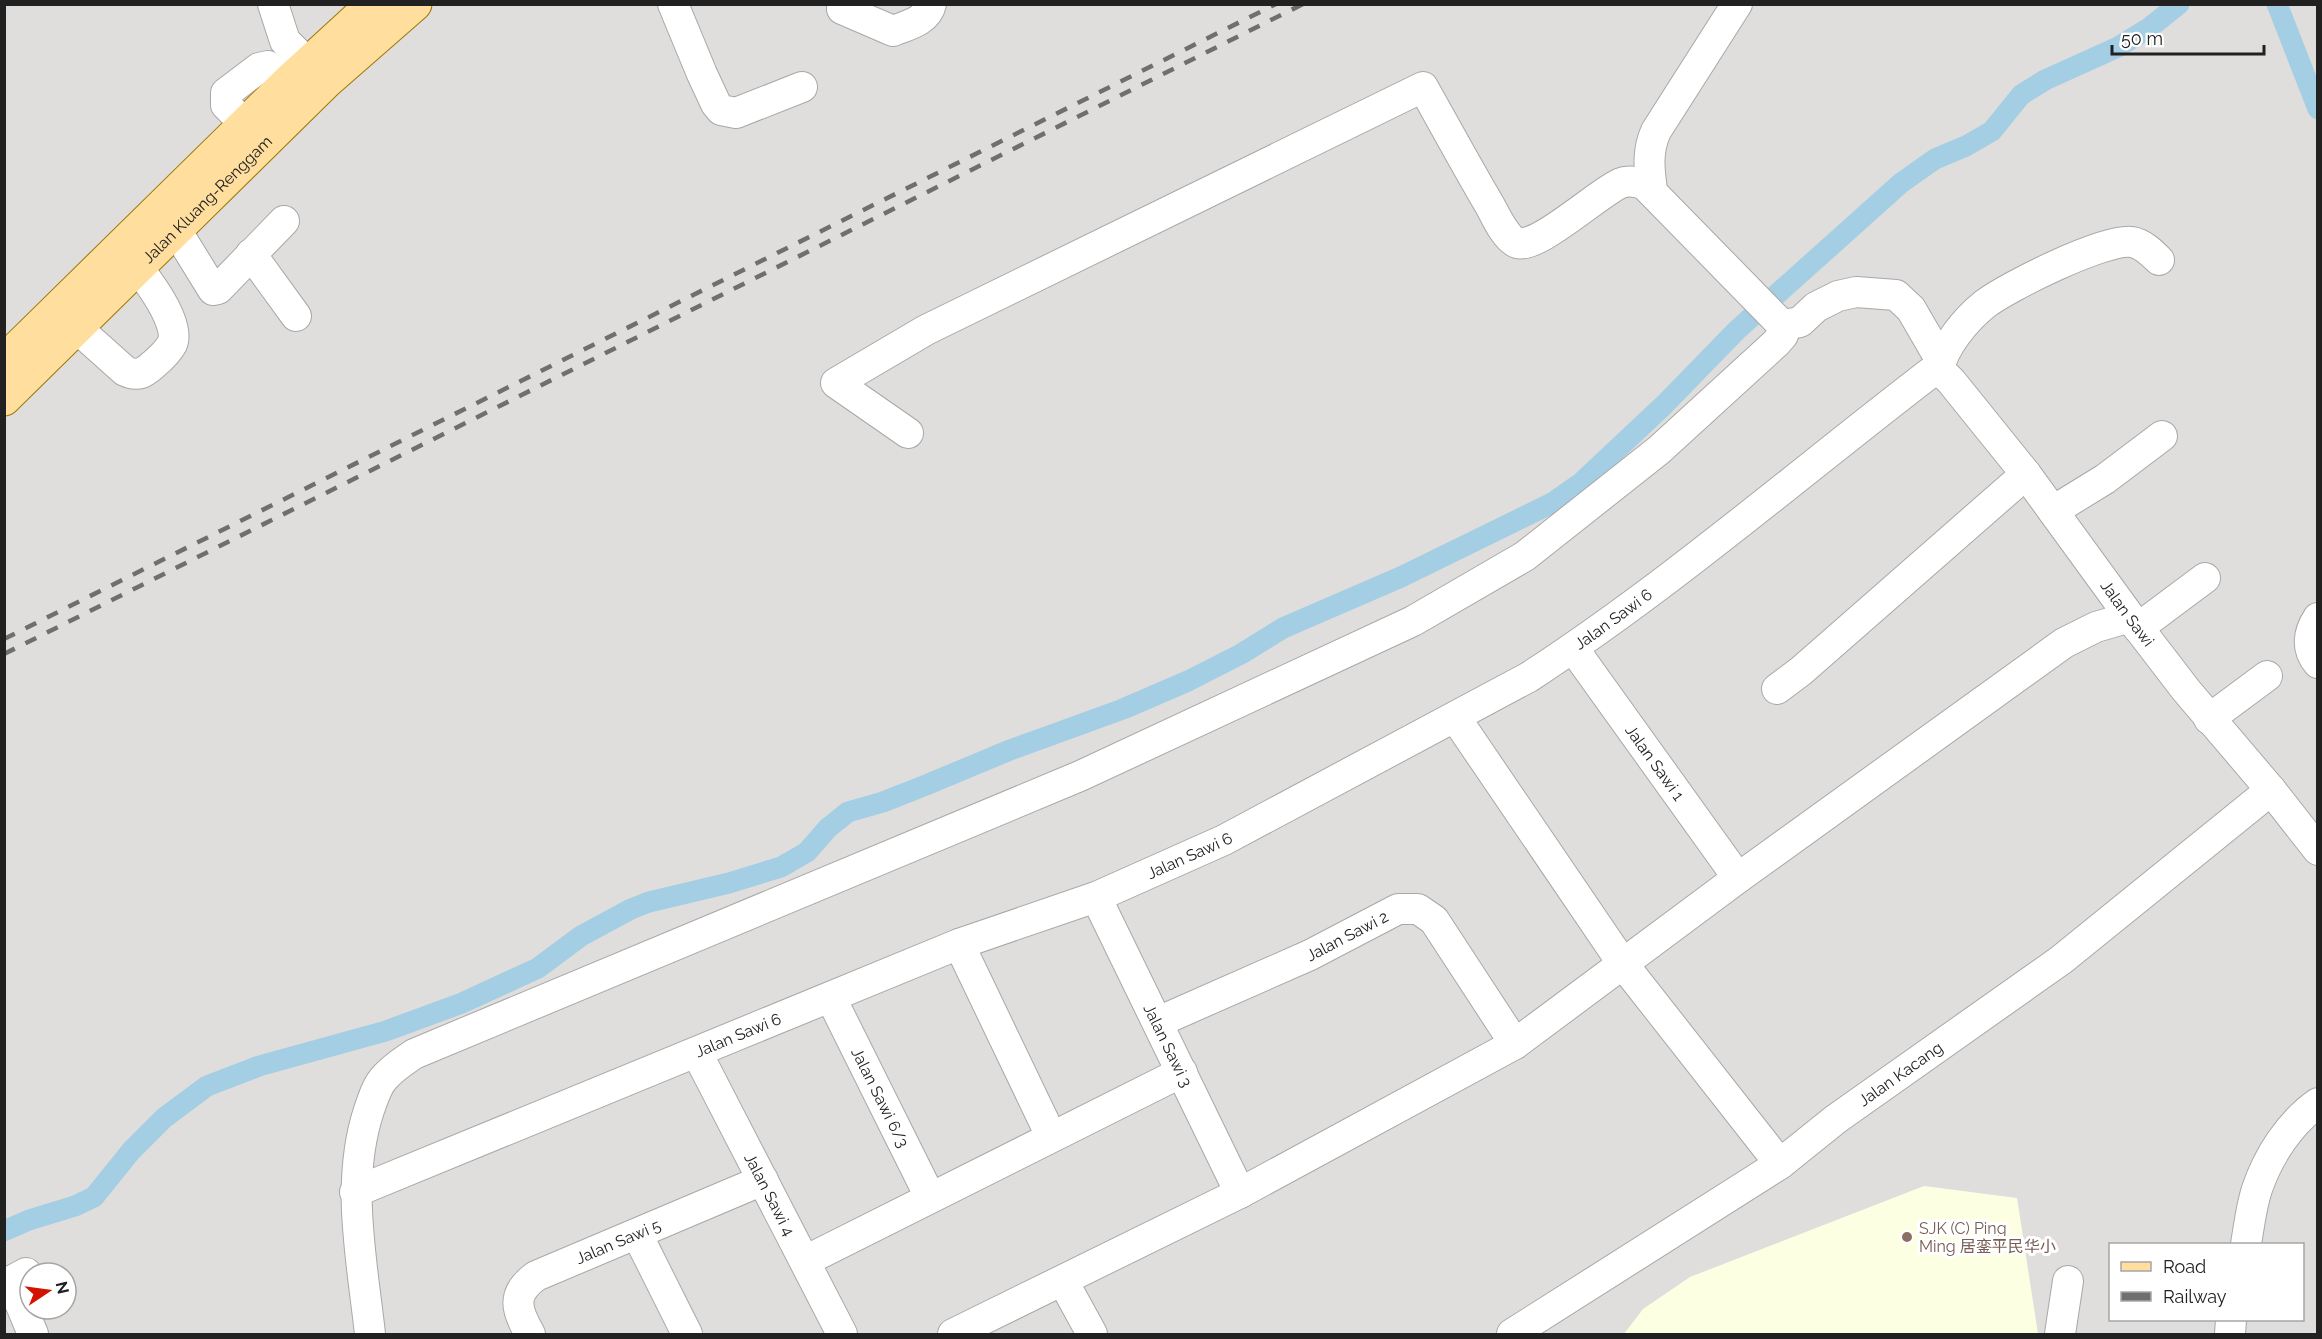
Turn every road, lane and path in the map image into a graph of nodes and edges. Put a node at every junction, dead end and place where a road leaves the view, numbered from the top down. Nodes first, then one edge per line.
1 (273, 4) edge
2 (415, 4) edge
3 (673, 4) edge
4 (931, 4) edge
5 (1737, 4) edge
6 (363, 8) edge
7 (842, 9) dead end
8 (308, 75) junction
9 (802, 87) dead end
10 (1652, 190) junction
11 (284, 220) dead end
12 (177, 230) junction
13 (251, 254) junction
14 (129, 256) junction
15 (2159, 260) dead end
16 (1772, 313) junction
17 (296, 316) dead end
18 (66, 318) junction
19 (4, 361) edge
20 (1940, 368) junction
21 (4, 399) edge
22 (908, 434) dead end
23 (2162, 436) dead end
24 (2026, 474) junction
25 (2053, 511) junction
26 (2205, 578) dead end
27 (2318, 618) edge
28 (2134, 623) junction
29 (1573, 648) junction
30 (2318, 663) edge
31 (2267, 676) dead end
32 (1777, 689) dead end
33 (1455, 717) junction
34 (2209, 719) junction
35 (2271, 790) junction
36 (2318, 850) edge
37 (1738, 878) junction
38 (1096, 897) junction
39 (959, 944) junction
40 (1623, 964) junction
41 (831, 998) junction
42 (1158, 1022) junction
43 (1515, 1044) junction
44 (697, 1053) junction
45 (1182, 1072) junction
46 (2318, 1103) edge
47 (1051, 1136) junction
48 (1780, 1164) junction
49 (763, 1180) junction
50 (355, 1192) junction
51 (1239, 1193) junction
52 (930, 1197) junction
53 (637, 1234) junction
54 (2246, 1243) edge
55 (805, 1261) junction
56 (1063, 1281) junction
57 (2068, 1281) dead end
58 (17, 1287) edge
59 (1520, 1332) edge
60 (33, 1335) edge
61 (370, 1335) edge
62 (530, 1335) edge
63 (687, 1335) edge
64 (842, 1335) edge
65 (953, 1335) edge
66 (1092, 1335) edge
67 (2060, 1335) edge

1 - 8 street
2 - 8 main road, Jalan Kluang-Renggam
3 - 9 street
4 - 7 street
5 - 10 street
6 - 8 main road, Jalan Kluang-Renggam
8 - 12 main road, Jalan Kluang-Renggam
8 - 14 main road, Jalan Kluang-Renggam
10 - 16 street
10 - 22 street
11 - 13 street
12 - 13 street
12 - 14 main road, Jalan Kluang-Renggam
13 - 17 street
14 - 18 main road, Jalan Kluang-Renggam
14 - 18 street
15 - 20 street
16 - 20 street, Jalan Sawi
16 - 50 street
18 - 19 main road, Jalan Kluang-Renggam
18 - 21 main road, Jalan Kluang-Renggam
20 - 24 street, Jalan Sawi
20 - 29 street, Jalan Sawi 6
23 - 25 street
24 - 25 street, Jalan Sawi
24 - 32 street
25 - 28 street, Jalan Sawi
26 - 28 street
27 - 30 street
28 - 34 street, Jalan Sawi
28 - 37 street
29 - 33 street, Jalan Sawi 6
29 - 37 street, Jalan Sawi 1
31 - 34 street
33 - 38 street, Jalan Sawi 6
33 - 40 street
34 - 35 street, Jalan Sawi
35 - 36 street, Jalan Sawi
35 - 48 street, Jalan Kacang
37 - 40 street
38 - 39 street, Jalan Sawi 6
38 - 42 street, Jalan Sawi 3
39 - 41 street, Jalan Sawi 6
39 - 47 street
40 - 43 street
40 - 48 street
41 - 44 street, Jalan Sawi 6
41 - 52 street, Jalan Sawi 6/3
42 - 43 street, Jalan Sawi 2
42 - 45 street, Jalan Sawi 3
43 - 51 street
44 - 49 street, Jalan Sawi 4
44 - 50 street, Jalan Sawi 6
45 - 47 street
45 - 51 street, Jalan Sawi 3
46 - 54 street
47 - 52 street
48 - 59 street, Jalan Kacang
49 - 53 street, Jalan Sawi 5
49 - 55 street, Jalan Sawi 4
50 - 61 street
51 - 56 street
52 - 55 street
53 - 62 street, Jalan Sawi 5
53 - 63 street
55 - 64 street, Jalan Sawi 4
56 - 65 street
56 - 66 street
57 - 67 street
58 - 60 street

